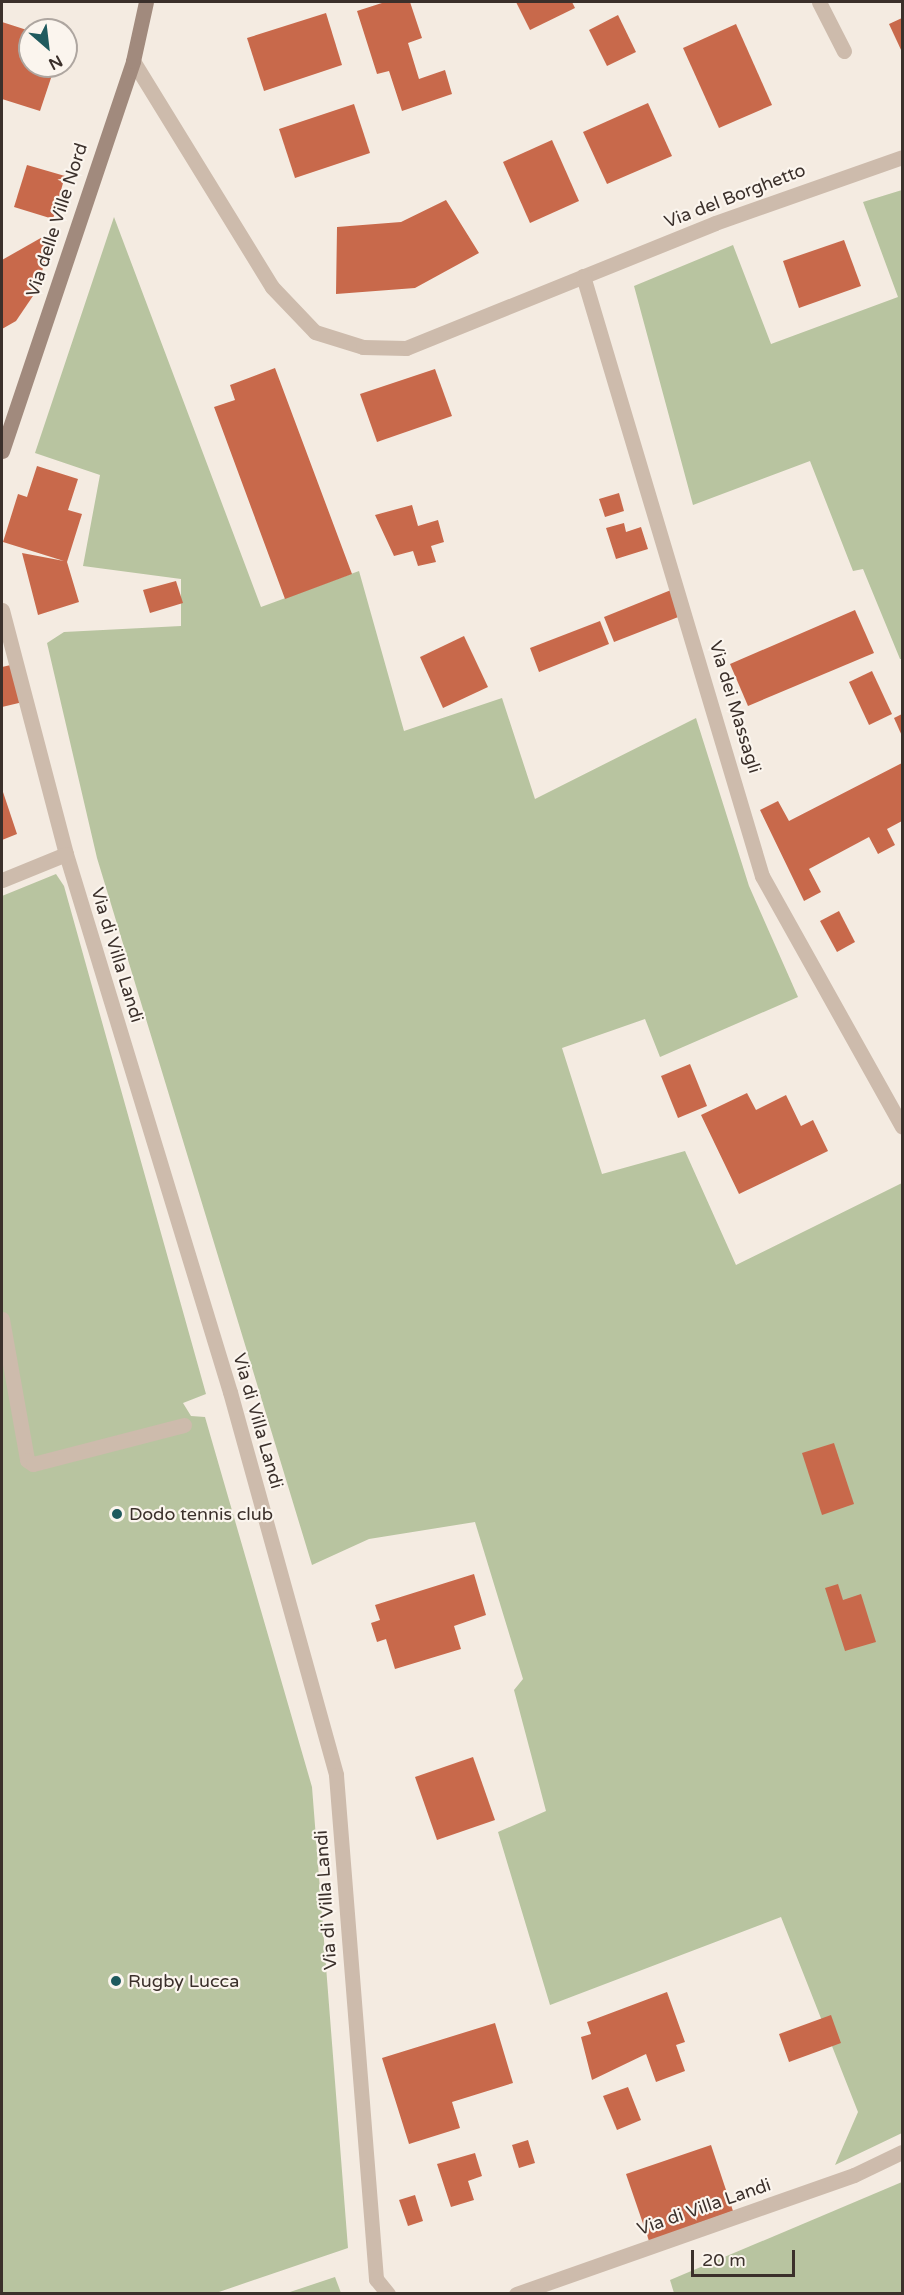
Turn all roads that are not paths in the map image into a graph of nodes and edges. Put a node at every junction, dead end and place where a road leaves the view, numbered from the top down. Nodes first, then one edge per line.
1 (146, 2) edge
2 (819, 2) edge
3 (844, 51) dead end
4 (133, 61) junction
5 (903, 157) edge
6 (583, 276) junction
7 (2, 451) edge
8 (2, 610) edge
9 (66, 854) junction
10 (2, 880) edge
11 (903, 1127) edge
12 (2, 1319) edge
13 (184, 1425) dead end
14 (903, 2152) edge
15 (388, 2294) edge
16 (516, 2294) edge

1 - 4 street, Via delle Ville Nord
2 - 3 street
4 - 6 street, Via del Borghetto
4 - 7 street, Via delle Ville Nord
5 - 6 street, Via del Borghetto
6 - 11 street, Via dei Massagli
8 - 9 street, Via di Villa Landi
9 - 10 street
9 - 15 street, Via di Villa Landi
12 - 13 street
14 - 16 street, Via di Villa Landi

